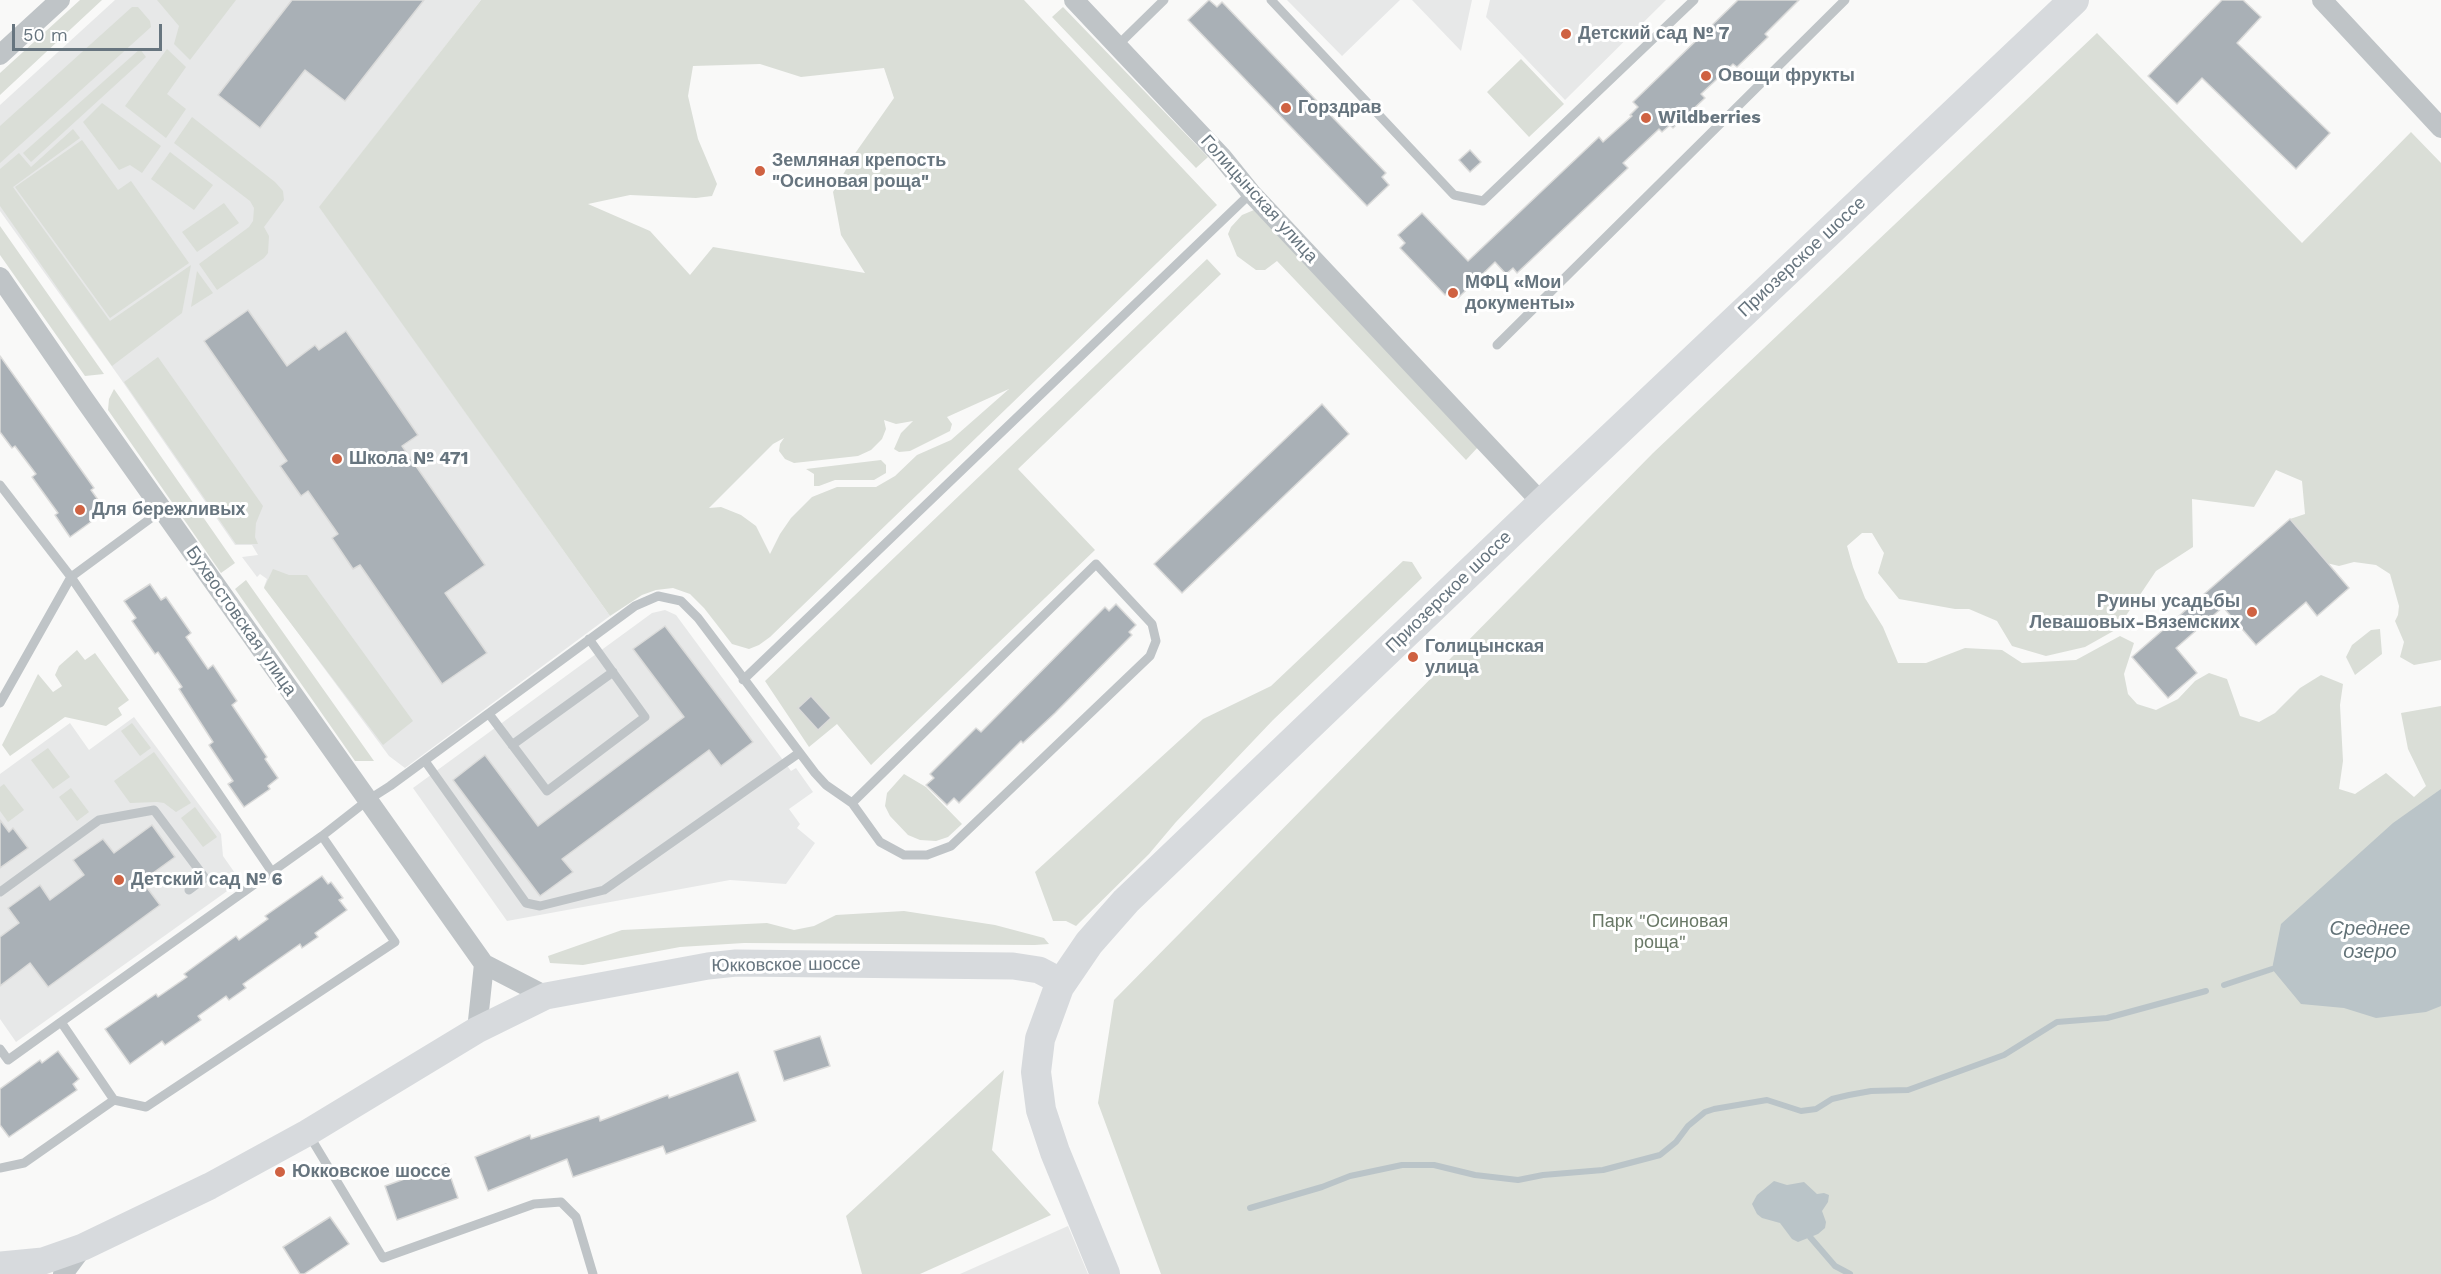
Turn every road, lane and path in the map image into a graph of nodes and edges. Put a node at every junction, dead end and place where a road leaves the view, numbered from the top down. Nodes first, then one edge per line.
1 (60, 0) edge
2 (1074, 0) edge
3 (1164, 0) edge
4 (1271, 0) edge
5 (1694, 0) edge
6 (1845, 0) edge
7 (2074, 0) edge
8 (2322, 0) edge
9 (1118, 45) junction
10 (0, 55) edge
11 (2441, 128) edge
12 (1251, 193) junction
13 (0, 277) edge
14 (1497, 345) dead end
15 (0, 485) edge
16 (1542, 503) junction
17 (162, 510) junction
18 (71, 577) junction
19 (589, 639) junction
20 (613, 672) junction
21 (743, 680) junction
22 (0, 703) edge
23 (489, 714) junction
24 (512, 745) junction
25 (799, 753) junction
26 (425, 761) junction
27 (368, 800) junction
28 (852, 803) junction
29 (322, 836) junction
30 (272, 872) junction
31 (189, 890) dead end
32 (0, 892) edge
33 (484, 964) junction
34 (1062, 982) junction
35 (546, 996) junction
36 (61, 1022) junction
37 (477, 1030) junction
38 (0, 1049) edge
39 (114, 1100) junction
40 (307, 1133) junction
41 (0, 1168) edge
42 (83, 1247) junction
43 (0, 1265) edge
44 (63, 1274) edge
45 (593, 1274) edge
46 (1105, 1274) edge

1 - 10 street
2 - 9 street, Голицынская улица
3 - 9 lane
4 - 5 lane
6 - 14 lane
7 - 16 main road, Приозерское шоссе
8 - 11 street
9 - 12 street, Голицынская улица
12 - 16 street, Голицынская улица
12 - 21 lane
13 - 17 street, Бухвостовская улица
15 - 18 lane
16 - 34 main road, Приозерское шоссе
17 - 18 lane
17 - 27 street, Бухвостовская улица
18 - 22 lane
18 - 30 lane
19 - 20 lane
19 - 21 lane
19 - 23 lane
20 - 24 lane
20 - 24 lane
21 - 25 lane
23 - 24 lane
23 - 26 lane
25 - 26 lane
25 - 28 lane
26 - 27 lane
27 - 29 lane
27 - 33 street, Бухвостовская улица
28 - 28 lane
29 - 30 lane
29 - 39 lane
30 - 36 lane
31 - 32 lane
33 - 35 street, Бухвостовская улица
33 - 37 street
34 - 35 main road, Юкковское шоссе
34 - 46 main road, Приозерское шоссе
35 - 37 main road, Юкковское шоссе
36 - 38 lane
36 - 39 lane
37 - 40 main road, Юкковское шоссе
39 - 41 lane
40 - 42 main road, Юкковское шоссе
40 - 45 lane
42 - 43 main road, Юкковское шоссе
42 - 44 street

